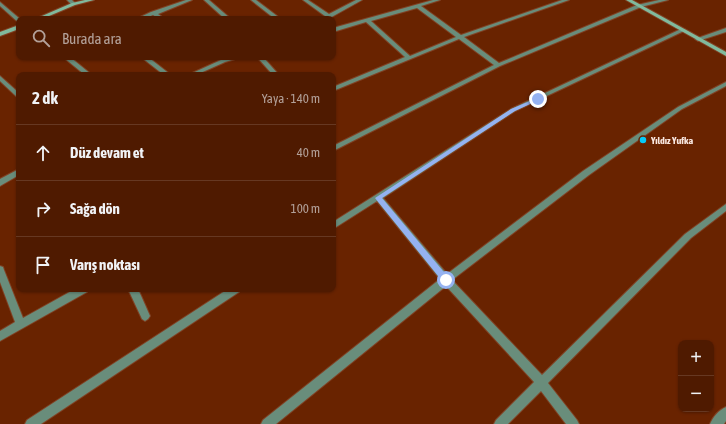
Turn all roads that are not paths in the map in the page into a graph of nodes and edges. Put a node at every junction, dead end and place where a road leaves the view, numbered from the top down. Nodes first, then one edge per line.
1 (69, 0) edge
2 (92, 0) edge
3 (190, 0) edge
4 (206, 0) edge
5 (253, 0) edge
6 (305, 0) edge
7 (360, 0) edge
8 (438, 0) edge
9 (567, 0) edge
10 (628, 0) edge
11 (666, 0) edge
12 (74, 4) junction
13 (1, 6) edge
14 (418, 6) junction
15 (639, 6) junction
16 (153, 13) junction
17 (45, 16) edge
18 (146, 16) edge
19 (158, 16) edge
20 (225, 16) edge
21 (274, 16) edge
22 (324, 16) edge
23 (330, 16) edge
24 (16, 18) edge
25 (368, 21) junction
26 (16, 27) edge
27 (336, 29) edge
28 (683, 30) junction
29 (726, 30) edge
30 (0, 34) edge
31 (460, 37) junction
32 (698, 39) junction
33 (726, 54) edge
34 (409, 58) junction
35 (70, 60) edge
36 (148, 60) edge
37 (227, 60) edge
38 (263, 60) edge
39 (223, 61) joint
40 (498, 65) junction
41 (85, 72) edge
42 (164, 72) edge
43 (198, 72) edge
44 (273, 72) edge
45 (0, 78) edge
46 (726, 84) edge
47 (336, 88) edge
48 (16, 93) edge
49 (336, 148) edge
50 (16, 174) edge
51 (0, 183) edge
52 (378, 198) junction
53 (726, 207) edge
54 (336, 224) edge
55 (0, 270) edge
56 (446, 280) junction
57 (79, 292) edge
58 (134, 292) edge
59 (231, 292) edge
60 (145, 316) dead end
61 (21, 324) junction
62 (0, 336) edge
63 (541, 382) junction
64 (726, 413) edge
65 (31, 424) edge
66 (267, 424) edge
67 (500, 424) edge
68 (573, 424) edge
69 (716, 424) edge

1 - 12 street
2 - 12 main road
3 - 16 street
4 - 20 street
5 - 21 street
6 - 22 street
7 - 23 street
8 - 14 street
9 - 31 street
10 - 15 main road
11 - 15 street
12 - 17 main road
13 - 24 street
14 - 25 street
14 - 31 street
15 - 28 main road
15 - 40 street
16 - 18 street
16 - 19 street
25 - 27 street
25 - 34 street
26 - 30 main road
28 - 32 main road
28 - 52 street
29 - 32 street
31 - 34 street
31 - 40 street
32 - 33 main road
34 - 47 street
35 - 41 street
36 - 42 street
37 - 39 street
38 - 44 street
39 - 43 street
40 - 49 street
45 - 48 street
46 - 56 street
50 - 51 street
52 - 54 street
52 - 56 street
53 - 63 street
55 - 61 street
56 - 63 street
56 - 66 street
57 - 61 street
58 - 60 street
59 - 65 street
61 - 62 street
63 - 67 street
63 - 68 street
64 - 69 street

